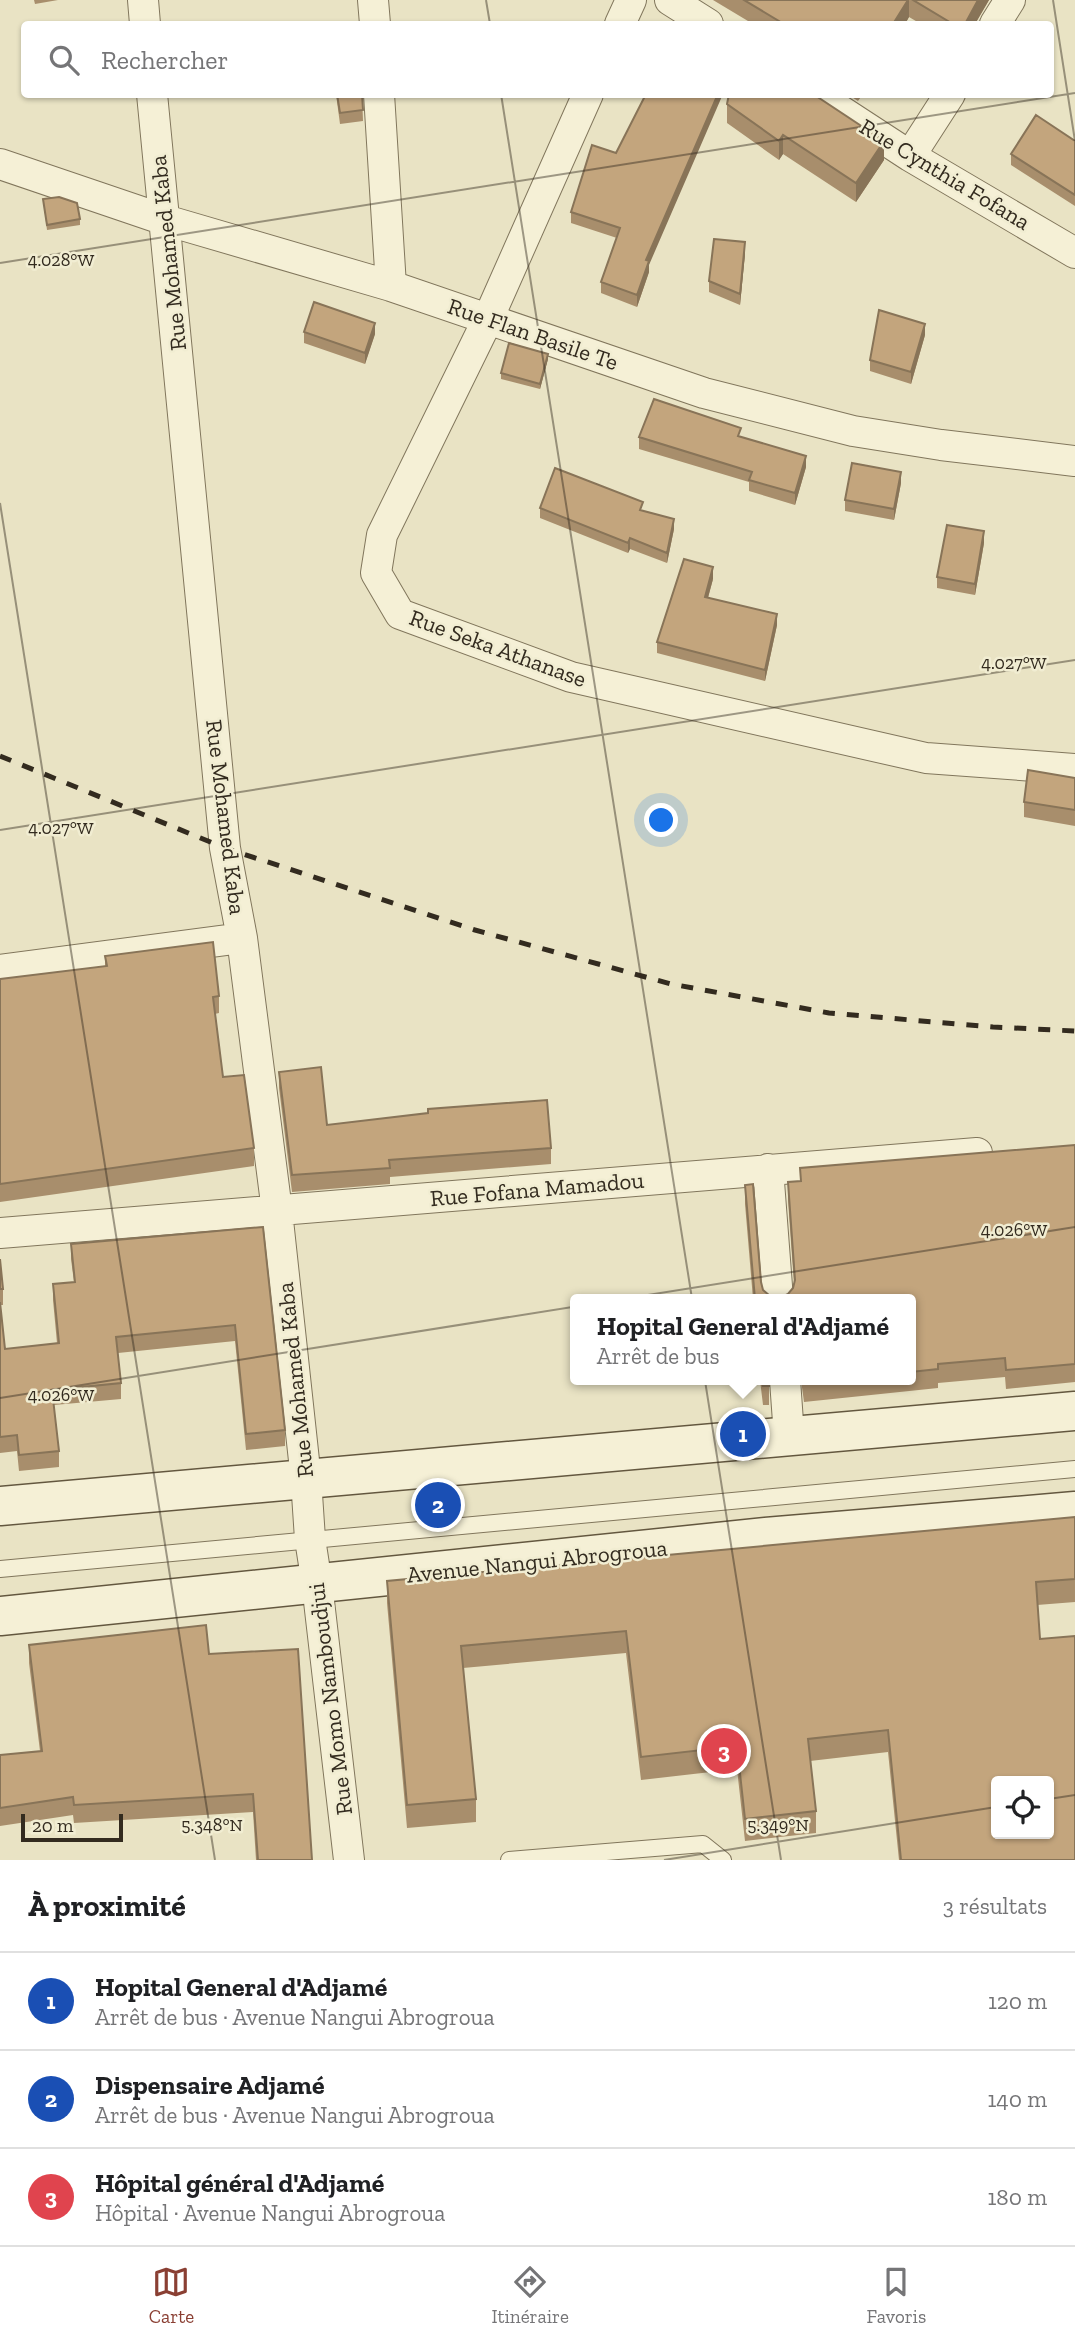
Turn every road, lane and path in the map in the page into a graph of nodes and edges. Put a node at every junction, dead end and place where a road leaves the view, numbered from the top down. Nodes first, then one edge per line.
1 (143, 0) edge
2 (373, 0) edge
3 (631, 0) edge
4 (670, 0) edge
5 (1010, 0) edge
6 (145, 21) edge
7 (375, 21) edge
8 (621, 21) edge
9 (703, 21) edge
10 (997, 21) edge
11 (152, 98) edge
12 (379, 98) edge
13 (587, 98) edge
14 (822, 98) edge
15 (947, 98) edge
16 (910, 156) junction
17 (0, 164) edge
18 (165, 220) junction
19 (1075, 253) edge
20 (391, 286) junction
21 (488, 319) junction
22 (1075, 461) edge
23 (1075, 769) edge
24 (242, 938) junction
25 (0, 970) edge
26 (1001, 1151) edge
27 (768, 1169) junction
28 (277, 1211) junction
29 (0, 1233) edge
30 (778, 1294) edge
31 (785, 1385) edge
32 (1075, 1411) edge
33 (789, 1436) junction
34 (1075, 1469) edge
35 (306, 1479) junction
36 (0, 1506) edge
37 (1075, 1511) edge
38 (310, 1539) junction
39 (0, 1569) edge
40 (317, 1584) junction
41 (0, 1616) edge
42 (349, 1860) edge
43 (509, 1860) edge
44 (723, 1860) edge

1 - 6 street
2 - 7 street
3 - 8 street
4 - 9 street
5 - 10 street
11 - 18 street, Rue Mohamed Kaba
12 - 20 street
13 - 21 street, Rue Seka Athanase
14 - 16 street, Rue Cynthia Fofana
15 - 16 street
16 - 19 street, Rue Cynthia Fofana
17 - 18 street, Rue Flan Basile Te
18 - 20 street, Rue Flan Basile Te
18 - 24 street, Rue Mohamed Kaba
20 - 21 street, Rue Flan Basile Te
21 - 22 street, Rue Flan Basile Te
21 - 23 street, Rue Seka Athanase
24 - 25 street
24 - 28 street, Rue Mohamed Kaba
26 - 27 street, Rue Fofana Mamadou
27 - 28 street, Rue Fofana Mamadou
27 - 30 street
28 - 29 street, Rue Fofana Mamadou
28 - 35 street, Rue Mohamed Kaba
31 - 33 street
32 - 33 street
33 - 35 street
34 - 38 lane, Avenue Nangui Abrogroua
35 - 36 street
35 - 38 street, Rue Mohamed Kaba
37 - 40 street, Avenue Nangui Abrogroua
38 - 39 lane, Avenue Nangui Abrogroua
38 - 40 street, Rue Momo Namboudjui
40 - 41 street, Avenue Nangui Abrogroua
40 - 42 street, Rue Momo Namboudjui
43 - 44 lane

